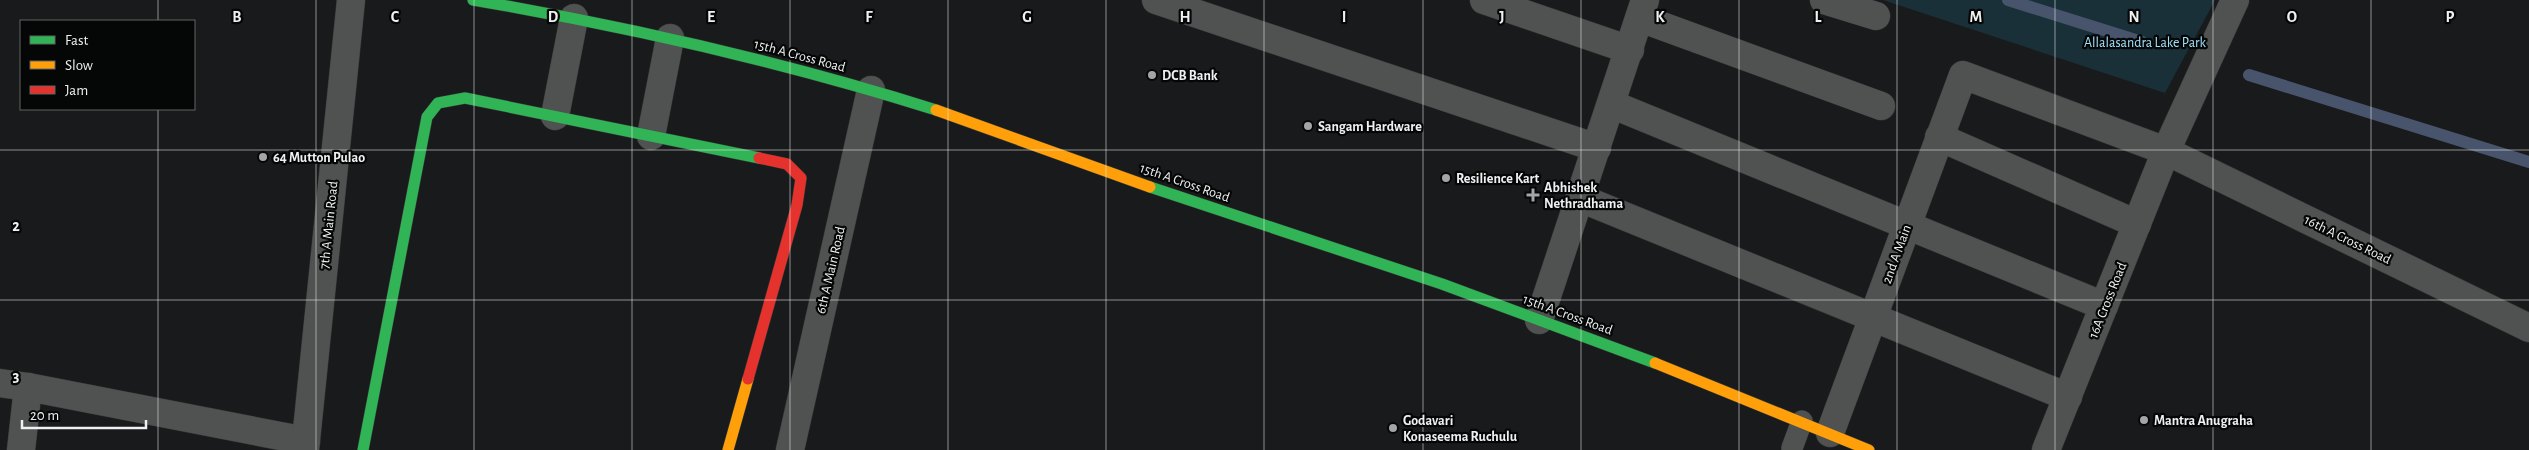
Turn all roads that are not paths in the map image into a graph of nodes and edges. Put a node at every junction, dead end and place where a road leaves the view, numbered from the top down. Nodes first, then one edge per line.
1 (351, 0) edge
2 (473, 0) edge
3 (1484, 0) edge
4 (1824, 0) edge
5 (2235, 0) edge
6 (1164, 1) edge
7 (1642, 9) edge
8 (1876, 16) dead end
9 (574, 18) junction
10 (670, 38) junction
11 (1630, 50) junction
12 (1964, 75) joint
13 (871, 90) junction
14 (1611, 104) junction
15 (1881, 106) dead end
16 (555, 116) junction
17 (651, 136) junction
18 (1938, 138) junction
19 (1597, 148) junction
20 (2166, 151) junction
21 (1580, 198) junction
22 (2137, 224) junction
23 (1906, 225) junction
24 (2104, 306) junction
25 (1872, 318) junction
26 (1540, 320) junction
27 (2529, 328) edge
28 (0, 383) edge
29 (28, 387) junction
30 (2068, 397) junction
31 (1802, 421) junction
32 (1830, 434) junction
33 (306, 446) edge
34 (1792, 448) dead end
35 (21, 450) edge
36 (363, 450) edge
37 (728, 450) edge
38 (790, 450) edge
39 (1870, 450) edge
40 (2046, 450) edge

1 - 33 street, 7th A Main Road
2 - 9 main road, 15th A Cross Road
3 - 11 street
4 - 8 street
5 - 20 street, 16A Cross Road
6 - 19 street
7 - 11 street
7 - 15 street
9 - 10 main road, 15th A Cross Road
9 - 16 street
10 - 13 main road, 15th A Cross Road
10 - 17 street
11 - 14 street
12 - 18 street, 2nd A Main
12 - 20 street, 16th A Cross Road
13 - 26 main road, 15th A Cross Road
13 - 38 street, 6th A Main Road
14 - 19 street
14 - 23 street
16 - 17 main road
16 - 36 main road
17 - 37 main road
18 - 22 street
18 - 23 street, 2nd A Main
19 - 21 street
20 - 22 street, 16A Cross Road
20 - 27 street, 16th A Cross Road
21 - 25 street
21 - 26 street
22 - 24 street, 16A Cross Road
23 - 24 street
23 - 25 street, 2nd A Main
24 - 30 street, 16A Cross Road
25 - 30 street
25 - 32 street, 2nd A Main
26 - 31 main road, 15th A Cross Road
28 - 29 street
29 - 33 street
29 - 35 street
30 - 40 street, 16A Cross Road
31 - 32 main road, 15th A Cross Road
31 - 34 lane
32 - 39 main road, 15th A Cross Road

